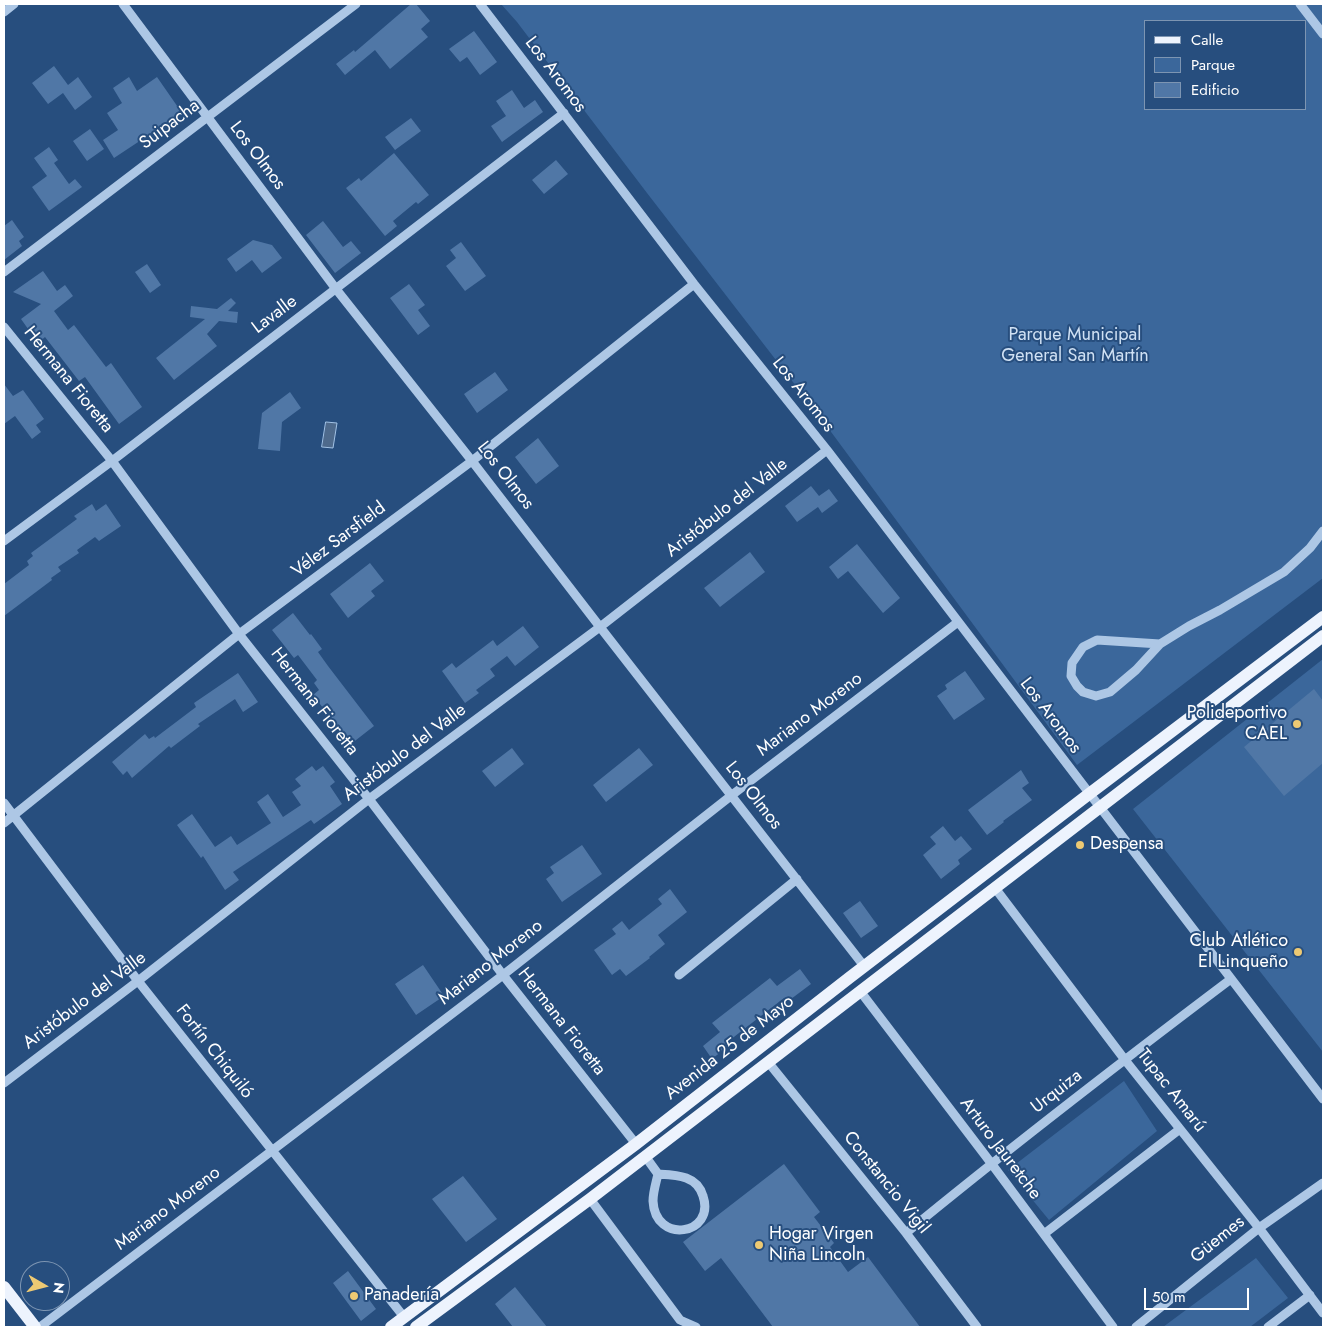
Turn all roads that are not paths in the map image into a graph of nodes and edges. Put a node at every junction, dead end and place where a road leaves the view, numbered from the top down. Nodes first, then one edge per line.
1 (14, 4) edge
2 (123, 4) edge
3 (356, 4) edge
4 (480, 4) edge
5 (1300, 4) edge
6 (4, 12) edge
7 (1323, 34) edge
8 (564, 113) junction
9 (208, 117) junction
10 (4, 272) edge
11 (694, 284) junction
12 (336, 289) junction
13 (4, 327) edge
14 (827, 450) junction
15 (112, 461) junction
16 (472, 461) junction
17 (1323, 531) edge
18 (4, 541) edge
19 (1323, 617) edge
20 (958, 622) junction
21 (600, 627) junction
22 (239, 634) junction
23 (1323, 636) edge
24 (1160, 644) junction
25 (1089, 794) junction
26 (732, 795) junction
27 (369, 799) junction
28 (4, 803) edge
29 (1100, 807) junction
30 (14, 815) junction
31 (4, 823) edge
32 (797, 879) junction
33 (995, 888) junction
34 (864, 966) junction
35 (679, 974) dead end
36 (504, 975) junction
37 (849, 978) junction
38 (875, 980) junction
39 (1231, 980) junction
40 (138, 981) junction
41 (860, 992) junction
42 (1125, 1060) junction
43 (768, 1062) junction
44 (4, 1082) edge
45 (1323, 1099) edge
46 (1180, 1128) junction
47 (636, 1144) junction
48 (271, 1151) junction
49 (645, 1156) junction
50 (991, 1163) junction
51 (658, 1174) junction
52 (1323, 1183) edge
53 (590, 1198) junction
54 (1259, 1228) junction
55 (906, 1233) junction
56 (1044, 1234) junction
57 (4, 1287) edge
58 (1310, 1296) junction
59 (1323, 1313) edge
60 (408, 1322) edge
61 (35, 1327) edge
62 (40, 1327) edge
63 (391, 1327) edge
64 (416, 1327) edge
65 (696, 1327) edge
66 (976, 1327) edge
67 (1113, 1327) edge
68 (1136, 1327) edge
69 (1268, 1327) edge

1 - 6 street
2 - 9 street, Los Olmos
3 - 9 street, Suipacha
4 - 8 street, Los Aromos
5 - 7 street
8 - 11 street, Los Aromos
8 - 12 street, Lavalle
9 - 10 street, Suipacha
9 - 12 street, Los Olmos
11 - 14 street, Los Aromos
11 - 16 street, Vélez Sarsfield
12 - 15 street, Lavalle
12 - 16 street, Los Olmos
13 - 15 street, Hermana Fioretta
14 - 20 street, Los Aromos
14 - 21 street, Aristóbulo del Valle
15 - 18 street, Lavalle
15 - 22 street, Hermana Fioretta
16 - 21 street, Los Olmos
16 - 22 street, Vélez Sarsfield
17 - 24 street
19 - 25 main road, Avenida 25 de Mayo
20 - 25 street, Los Aromos
20 - 26 street, Mariano Moreno
21 - 26 street, Los Olmos
21 - 27 street, Aristóbulo del Valle
22 - 27 street, Hermana Fioretta
22 - 30 street, Vélez Sarsfield
23 - 29 main road, Avenida 25 de Mayo
24 - 24 street
25 - 29 street, Los Aromos
25 - 34 main road, Avenida 25 de Mayo
26 - 32 street, Los Olmos
26 - 36 street, Mariano Moreno
27 - 36 street, Hermana Fioretta
27 - 40 street, Aristóbulo del Valle
28 - 30 street, Fortín Chiquiló
29 - 33 main road, Avenida 25 de Mayo
29 - 39 street, Los Aromos
30 - 31 street, Vélez Sarsfield
30 - 40 street, Fortín Chiquiló
32 - 34 street, Los Olmos
32 - 35 street
33 - 38 main road, Avenida 25 de Mayo
33 - 42 street, Tupac Amarú
34 - 37 main road, Avenida 25 de Mayo
34 - 38 main road
36 - 47 street, Hermana Fioretta
36 - 48 street, Mariano Moreno
37 - 41 main road
37 - 47 main road, Avenida 25 de Mayo
38 - 41 main road, Avenida 25 de Mayo
39 - 42 street, Urquiza
39 - 45 street, Los Aromos
40 - 44 street, Aristóbulo del Valle
40 - 48 street, Fortín Chiquiló
41 - 43 main road, Avenida 25 de Mayo
41 - 50 street, Arturo Jauretche
42 - 46 street, Tupac Amarú
42 - 50 street, Urquiza
43 - 49 main road, Avenida 25 de Mayo
43 - 55 street, Constancio Vigil
46 - 54 street, Tupac Amarú
46 - 56 street
47 - 49 main road
47 - 60 main road, Avenida 25 de Mayo
48 - 60 street, Fortín Chiquiló
48 - 62 street, Mariano Moreno
49 - 51 street
49 - 53 main road, Avenida 25 de Mayo
50 - 55 street, Urquiza
50 - 56 street, Arturo Jauretche
51 - 51 street
52 - 54 street, Güemes
53 - 64 main road, Avenida 25 de Mayo
53 - 65 street
54 - 58 street, Tupac Amarú
54 - 68 street, Güemes
55 - 66 street, Constancio Vigil
56 - 67 street, Arturo Jauretche
57 - 61 main road
58 - 59 street, Tupac Amarú
58 - 69 street
60 - 63 main road, Avenida 25 de Mayo

